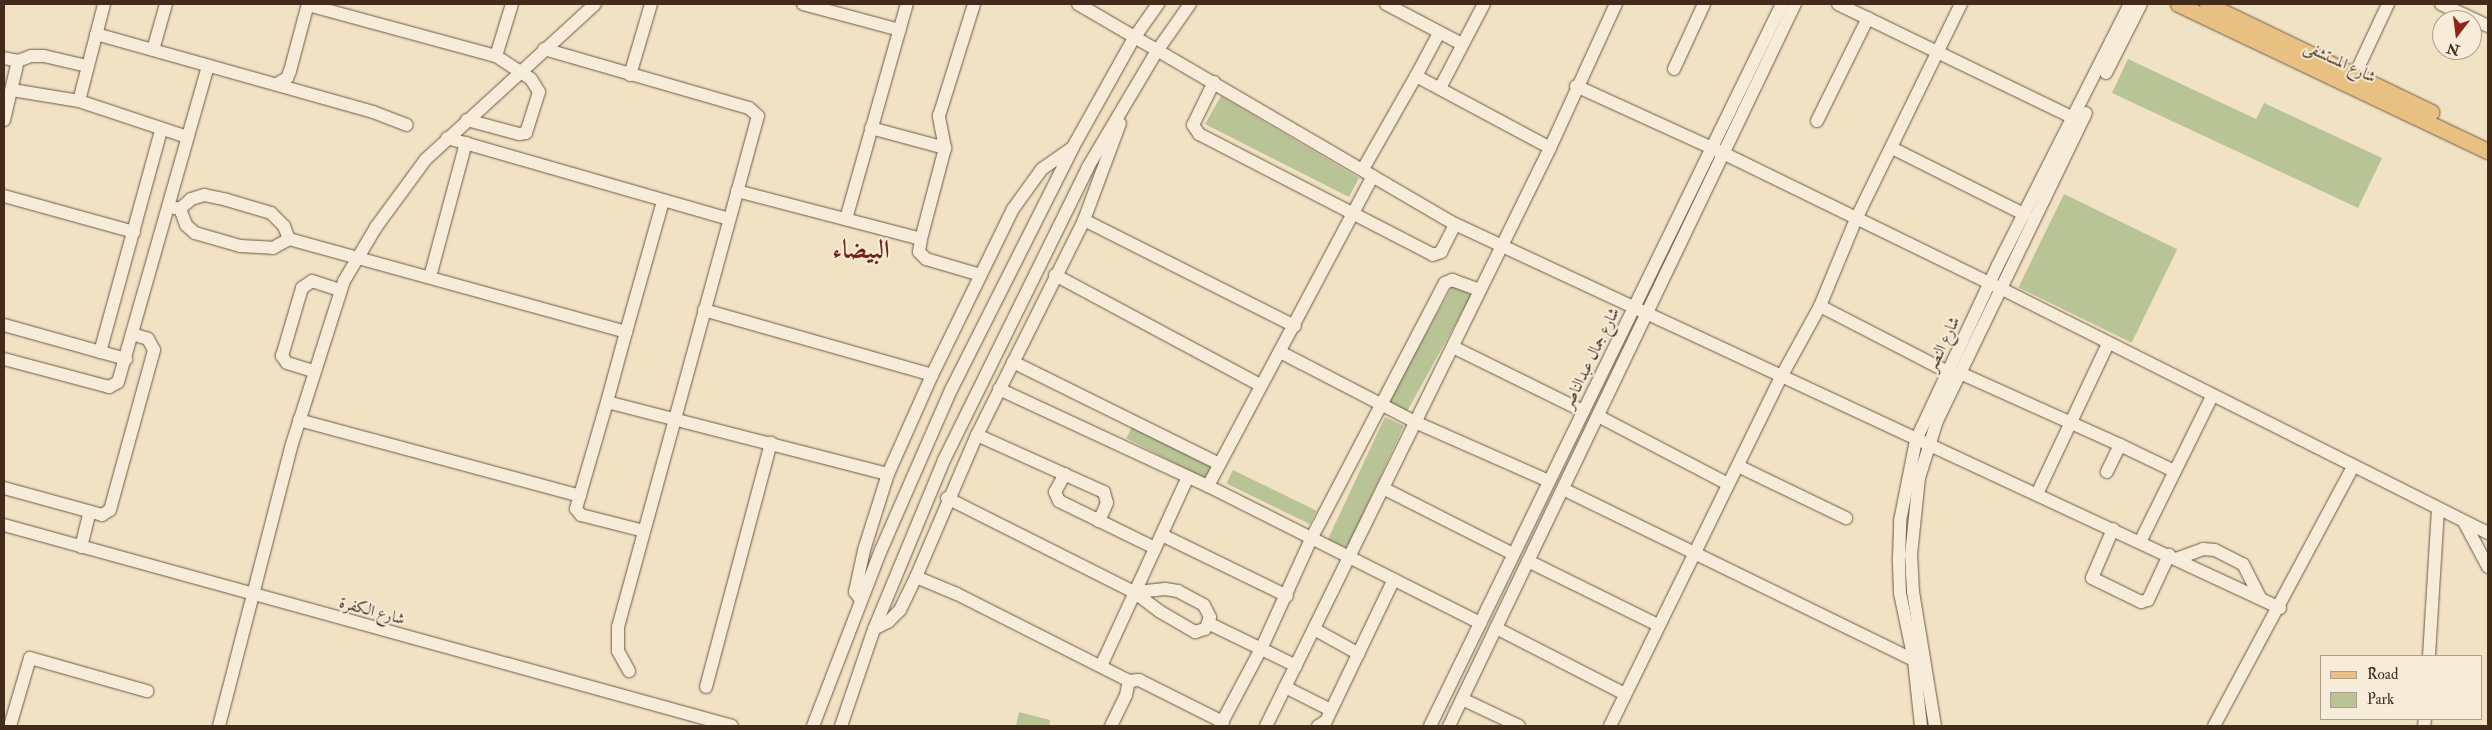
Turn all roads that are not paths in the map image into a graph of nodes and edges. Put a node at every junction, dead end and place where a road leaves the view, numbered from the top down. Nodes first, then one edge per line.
1 (104, 4) edge
2 (166, 4) edge
3 (308, 4) edge
4 (512, 4) edge
5 (651, 4) edge
6 (803, 4) edge
7 (906, 4) edge
8 (974, 4) edge
9 (1078, 4) edge
10 (1158, 4) edge
11 (1190, 4) edge
12 (1386, 4) edge
13 (1484, 4) edge
14 (1616, 4) edge
15 (1704, 4) edge
16 (1782, 4) edge
17 (1795, 4) edge
18 (1838, 4) edge
19 (1960, 4) edge
20 (2130, 4) edge
21 (2141, 4) edge
22 (2178, 4) edge
23 (2207, 4) edge
24 (2388, 4) edge
25 (2441, 4) edge
26 (587, 6) edge
27 (1868, 18) junction
28 (2487, 24) edge
29 (900, 30) junction
30 (1439, 33) junction
31 (96, 34) junction
32 (1134, 38) junction
33 (1462, 44) junction
34 (544, 49) junction
35 (153, 50) junction
36 (1157, 51) junction
37 (1938, 52) junction
38 (496, 56) junction
39 (4, 58) edge
40 (18, 62) junction
41 (87, 66) junction
42 (208, 66) junction
43 (1674, 69) dead end
44 (520, 71) junction
45 (630, 74) junction
46 (1416, 76) junction
47 (2352, 80) junction
48 (1214, 82) junction
49 (277, 84) junction
50 (1576, 86) junction
51 (1440, 88) junction
52 (12, 90) junction
53 (1130, 95) junction
54 (79, 101) junction
55 (2074, 118) junction
56 (4, 120) edge
57 (467, 120) junction
58 (1817, 121) dead end
59 (407, 125) dead end
60 (871, 128) junction
61 (161, 130) junction
62 (186, 137) junction
63 (447, 138) junction
64 (2488, 140) edge
65 (466, 143) junction
66 (1073, 147) junction
67 (945, 148) junction
68 (1550, 148) junction
69 (1712, 148) junction
70 (1892, 148) junction
71 (2488, 151) edge
72 (1725, 154) junction
73 (1368, 173) junction
74 (2048, 177) junction
75 (737, 191) junction
76 (4, 196) edge
77 (662, 201) junction
78 (175, 208) junction
79 (1352, 214) junction
80 (2024, 214) junction
81 (729, 219) junction
82 (846, 219) junction
83 (1856, 219) junction
84 (1084, 220) junction
85 (1455, 224) junction
86 (134, 232) junction
87 (289, 239) junction
88 (920, 239) junction
89 (1502, 244) junction
90 (357, 257) junction
91 (981, 275) junction
92 (1055, 275) junction
93 (430, 277) junction
94 (1990, 283) junction
95 (2002, 289) junction
96 (340, 290) junction
97 (1480, 290) junction
98 (1635, 306) junction
99 (1820, 306) junction
100 (704, 310) junction
101 (1648, 312) junction
102 (4, 325) edge
103 (1295, 326) junction
104 (626, 332) junction
105 (133, 334) junction
106 (2108, 344) junction
107 (1452, 347) junction
108 (100, 352) junction
109 (1282, 353) junction
110 (4, 359) edge
111 (126, 359) junction
112 (1012, 362) junction
113 (314, 371) junction
114 (1954, 373) junction
115 (932, 375) junction
116 (1782, 377) junction
117 (1260, 385) junction
118 (999, 389) junction
119 (2212, 396) junction
120 (607, 402) junction
121 (1380, 405) junction
122 (1583, 411) junction
123 (1598, 416) junction
124 (675, 418) junction
125 (299, 420) junction
126 (1415, 422) junction
127 (2071, 424) junction
128 (977, 434) junction
129 (1916, 440) junction
130 (771, 443) junction
131 (1929, 443) junction
132 (2120, 445) junction
133 (1219, 464) junction
134 (1738, 466) junction
135 (2353, 467) junction
136 (2174, 471) junction
137 (2107, 472) dead end
138 (888, 474) junction
139 (1065, 474) junction
140 (1188, 477) junction
141 (1549, 482) junction
142 (1728, 484) junction
143 (1208, 486) junction
144 (4, 488) edge
145 (1383, 488) junction
146 (1563, 489) junction
147 (2037, 494) junction
148 (580, 496) junction
149 (947, 498) junction
150 (2438, 509) junction
151 (90, 512) junction
152 (1846, 518) dead end
153 (1099, 521) junction
154 (2464, 522) junction
155 (4, 525) edge
156 (2113, 529) junction
157 (644, 532) junction
158 (2488, 534) edge
159 (1162, 535) junction
160 (1311, 540) junction
161 (2140, 542) junction
162 (81, 547) junction
163 (1155, 548) junction
164 (1697, 552) junction
165 (1513, 554) junction
166 (1348, 556) junction
167 (2172, 557) junction
168 (1528, 560) junction
169 (2488, 567) edge
170 (916, 577) junction
171 (1394, 579) junction
172 (1134, 592) junction
173 (252, 596) junction
174 (1287, 596) junction
175 (2261, 599) junction
176 (861, 600) junction
177 (2280, 608) junction
178 (1208, 623) junction
179 (1480, 623) junction
180 (1658, 625) junction
181 (1496, 628) junction
182 (874, 629) junction
183 (1314, 629) junction
184 (1262, 647) junction
185 (1359, 654) junction
186 (2429, 655) edge
187 (1914, 660) junction
188 (1101, 666) junction
189 (1296, 666) junction
190 (629, 671) dead end
191 (1129, 681) junction
192 (706, 687) dead end
193 (1286, 687) junction
194 (147, 691) dead end
195 (1625, 694) junction
196 (1462, 699) junction
197 (1328, 721) edge
198 (1222, 724) edge
199 (10, 726) edge
200 (219, 726) edge
201 (732, 726) edge
202 (813, 726) edge
203 (841, 726) edge
204 (1111, 726) edge
205 (1266, 726) edge
206 (1430, 726) edge
207 (1449, 726) edge
208 (1519, 726) edge
209 (1610, 726) edge
210 (1921, 726) edge
211 (1935, 726) edge
212 (2214, 726) edge

1 - 31 street
2 - 35 street
3 - 38 street
3 - 49 street
4 - 38 street
5 - 45 street
6 - 29 street
7 - 29 street
8 - 67 street
9 - 32 street
10 - 32 street
11 - 36 street
12 - 30 street
13 - 33 street
14 - 50 street
15 - 43 street
16 - 69 street, شارع جمال عبدالناصر
17 - 72 street
18 - 27 street
19 - 37 street
20 - 55 street, شارع النصر
21 - 74 street, شارع النصر
22 - 47 main road, شارع المستشفى
23 - 47 main road, شارع المستشفى
24 - 47 street
25 - 28 street
26 - 34 street
27 - 37 street
27 - 58 street
29 - 60 street
30 - 33 street
30 - 46 street
31 - 35 street
31 - 41 street
32 - 36 street
32 - 66 street
33 - 51 street
34 - 44 street
34 - 45 street
35 - 42 street
36 - 48 street
36 - 53 street
37 - 55 street
37 - 70 street
38 - 44 street
39 - 40 street
40 - 41 street
40 - 52 street
41 - 54 street
42 - 49 street
42 - 62 street
44 - 57 street
44 - 57 street
45 - 75 street
46 - 51 street
46 - 73 street
47 - 64 main road, شارع المستشفى
47 - 71 main road, شارع المستشفى
48 - 73 street
48 - 79 street
49 - 59 street
50 - 68 street
50 - 69 street
51 - 68 street
52 - 54 street
52 - 56 street
53 - 84 street
53 - 182 street
54 - 61 street
55 - 74 street, شارع النصر
57 - 63 street
60 - 67 street
60 - 82 street
61 - 62 street
61 - 86 street
62 - 78 street
63 - 65 street
63 - 90 street
65 - 77 street
65 - 93 street
66 - 91 street
66 - 176 street
67 - 88 street
68 - 89 street
69 - 72 street
69 - 98 street, شارع جمال عبدالناصر
70 - 80 street
70 - 83 street
72 - 83 street
72 - 101 street
73 - 79 street
73 - 85 street
74 - 80 street, شارع النصر
74 - 95 street, شارع النصر
75 - 81 street
75 - 82 street
76 - 86 street
77 - 81 street
77 - 104 street
78 - 87 street
78 - 87 street
78 - 105 street
79 - 85 street
79 - 103 street
80 - 94 street, شارع النصر
81 - 100 street
82 - 88 street
83 - 94 street
83 - 99 street
84 - 92 street
84 - 103 street
85 - 89 street
86 - 108 street
87 - 90 street
88 - 91 street
89 - 97 street
89 - 98 street
90 - 93 street
90 - 96 street
91 - 115 street
92 - 112 street
92 - 117 street
93 - 104 street
94 - 95 street
94 - 114 street, شارع النصر
95 - 106 street
95 - 114 street, شارع النصر
96 - 113 street
96 - 113 street
97 - 107 street
97 - 121 street
98 - 101 street
98 - 122 street, شارع جمال عبدالناصر
99 - 114 street
99 - 116 street
100 - 115 street
100 - 124 street
101 - 116 street
101 - 123 street
102 - 108 street
103 - 109 street
104 - 120 street
105 - 111 street
105 - 151 street
106 - 119 street
106 - 127 street
107 - 122 street
107 - 126 street
108 - 111 street
109 - 117 street
109 - 121 street
110 - 111 street
112 - 118 street
112 - 133 street
113 - 125 street
114 - 127 street
114 - 129 street, شارع النصر
114 - 131 street, شارع النصر
115 - 138 street
116 - 129 street
116 - 134 street
117 - 133 street
118 - 128 street
118 - 140 street
119 - 135 street
119 - 136 street
120 - 124 street
120 - 148 street
121 - 126 street
121 - 160 street
122 - 141 street, شارع جمال عبدالناصر
123 - 142 street
123 - 146 street
124 - 130 street
124 - 157 street
125 - 148 street
125 - 173 street
126 - 141 street
126 - 145 street
127 - 132 street
127 - 147 street
128 - 139 street
128 - 149 street
129 - 131 street
129 - 187 street, شارع النصر
130 - 138 street
130 - 192 street
131 - 147 street
131 - 211 street, شارع النصر
132 - 136 street
132 - 137 street
133 - 143 street
134 - 142 street
134 - 152 street
135 - 150 street
135 - 177 street
136 - 161 street
138 - 176 street
139 - 153 street
139 - 153 street
140 - 143 street
140 - 159 street
141 - 165 street, شارع جمال عبدالناصر
142 - 164 street
143 - 160 street
144 - 151 street
145 - 165 street
145 - 166 street
146 - 164 street
146 - 168 street
147 - 156 street
148 - 157 street
149 - 170 street
149 - 172 street
150 - 154 street
150 - 186 street
151 - 162 street
153 - 163 street
154 - 158 street
154 - 169 street
155 - 162 street, شارع الكفرة
156 - 161 street
156 - 167 street
157 - 190 street
159 - 163 street
159 - 174 street
160 - 166 street
160 - 174 street
161 - 167 street
162 - 173 street, شارع الكفرة
163 - 172 street
164 - 180 street
164 - 187 street
165 - 179 street, شارع جمال عبدالناصر
166 - 171 street
166 - 183 street
167 - 175 street
167 - 175 street
168 - 180 street
168 - 181 street
170 - 182 street
170 - 188 street
171 - 179 street
171 - 185 street
172 - 178 street
172 - 178 street
172 - 188 street
173 - 200 street
173 - 201 street, شارع الكفرة
174 - 184 street
175 - 177 street
176 - 202 street
177 - 212 street
178 - 184 street
179 - 206 street, شارع جمال عبدالناصر
180 - 195 street
181 - 195 street
181 - 196 street
182 - 203 street
183 - 185 street
183 - 189 street
184 - 189 street
184 - 198 street
185 - 197 street
187 - 210 street, شارع النصر
188 - 191 street
189 - 193 street
191 - 198 street
191 - 204 street
193 - 197 street
193 - 205 street
194 - 199 street
195 - 209 street
196 - 207 street
196 - 208 street

